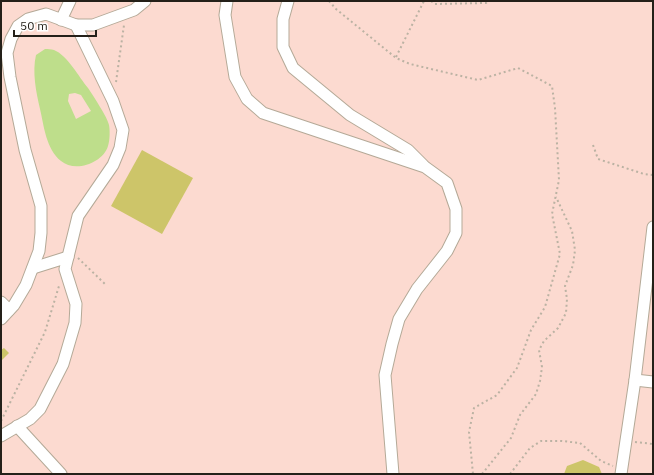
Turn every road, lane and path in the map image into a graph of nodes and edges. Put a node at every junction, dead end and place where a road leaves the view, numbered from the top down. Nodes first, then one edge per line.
1 (70, 1) edge
2 (145, 1) edge
3 (227, 1) edge
4 (288, 1) edge
5 (329, 1) edge
6 (424, 1) edge
7 (431, 1) edge
8 (488, 1) edge
9 (126, 13) junction
10 (61, 20) junction
11 (76, 25) junction
12 (396, 58) junction
13 (113, 101) junction
14 (593, 145) dead end
15 (425, 167) junction
16 (653, 175) edge
17 (556, 196) junction
18 (653, 227) edge
19 (69, 253) junction
20 (32, 268) junction
21 (67, 274) junction
22 (105, 284) dead end
23 (5, 306) edge
24 (1, 319) edge
25 (635, 380) junction
26 (653, 382) edge
27 (1, 421) edge
28 (17, 426) junction
29 (1, 436) edge
30 (626, 441) junction
31 (653, 444) edge
32 (621, 472) edge
33 (61, 474) edge
34 (393, 474) edge
35 (473, 474) edge
36 (482, 474) edge
37 (510, 474) edge

1 - 10 street
2 - 9 street
3 - 15 street
4 - 15 street
5 - 12 path
6 - 12 path
7 - 8 path
9 - 11 street
9 - 13 path
10 - 11 street
10 - 20 street
11 - 13 street
12 - 17 path
13 - 19 street
14 - 16 path
15 - 34 street
17 - 35 path
17 - 36 path
18 - 25 street
19 - 20 street
19 - 21 street
19 - 22 path
20 - 23 street
21 - 27 path
21 - 28 street
23 - 24 street
25 - 26 street
25 - 30 street
28 - 29 street
28 - 33 street
30 - 31 path
30 - 32 street
32 - 37 path

